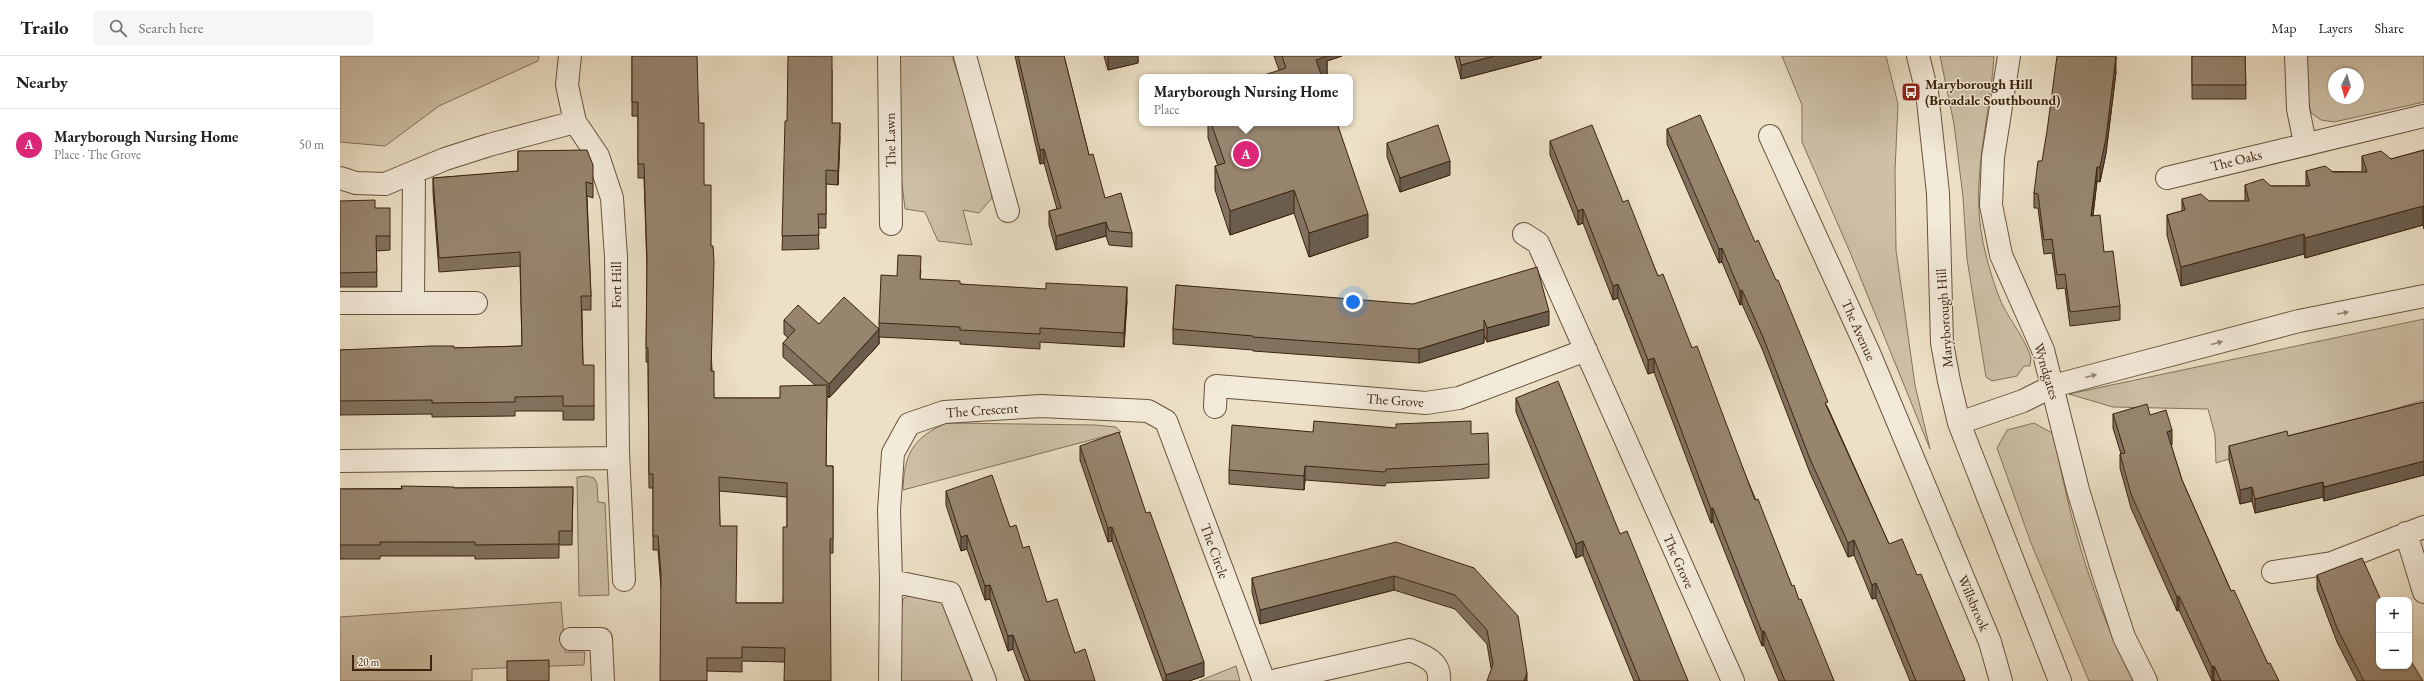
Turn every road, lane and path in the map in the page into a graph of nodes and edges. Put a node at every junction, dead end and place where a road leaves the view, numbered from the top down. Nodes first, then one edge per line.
1 (570, 56) edge
2 (889, 56) edge
3 (965, 56) edge
4 (1918, 56) edge
5 (2009, 56) edge
6 (2296, 56) edge
7 (2424, 116) edge
8 (575, 122) junction
9 (1770, 136) dead end
10 (2305, 143) junction
11 (414, 173) junction
12 (340, 178) edge
13 (2167, 178) dead end
14 (1008, 211) dead end
15 (891, 224) dead end
16 (1524, 234) dead end
17 (2424, 296) edge
18 (413, 302) junction
19 (340, 303) edge
20 (476, 303) dead end
21 (1586, 350) junction
22 (2053, 386) junction
23 (1215, 406) dead end
24 (1166, 421) joint
25 (1959, 423) junction
26 (618, 458) junction
27 (340, 462) edge
28 (1942, 526) joint
29 (2415, 530) edge
30 (2272, 572) dead end
31 (624, 580) dead end
32 (891, 581) junction
33 (2424, 592) edge
34 (571, 639) dead end
35 (603, 681) edge
36 (890, 681) edge
37 (985, 681) edge
38 (1264, 681) edge
39 (1273, 681) edge
40 (1439, 681) edge
41 (1733, 681) edge
42 (2001, 681) edge
43 (2060, 681) edge
44 (2146, 681) edge

1 - 8 street, Fort Hill
2 - 15 street, The Lawn
3 - 14 street
4 - 25 street, Maryborough Hill
5 - 22 street, Wyndgates
6 - 10 street
7 - 10 street, The Oaks
8 - 11 street
8 - 26 street, Fort Hill
9 - 28 street, The Avenue
10 - 13 street, The Oaks
11 - 12 street
11 - 18 street
16 - 21 street, The Grove
22 -> 17 street
18 - 19 street
18 - 20 street
21 - 23 street, The Grove
21 - 41 street, The Grove
22 - 25 street
22 - 44 street, Wyndgates
24 - 32 street, The Crescent
24 - 38 street, The Circle
25 - 43 street, Maryborough Hill
26 - 27 street
26 - 31 street, Fort Hill
28 - 42 street, Willsbrook
29 - 30 street
29 - 33 street
32 - 36 street, The Crescent
32 - 37 street
34 - 35 street
39 - 40 street

